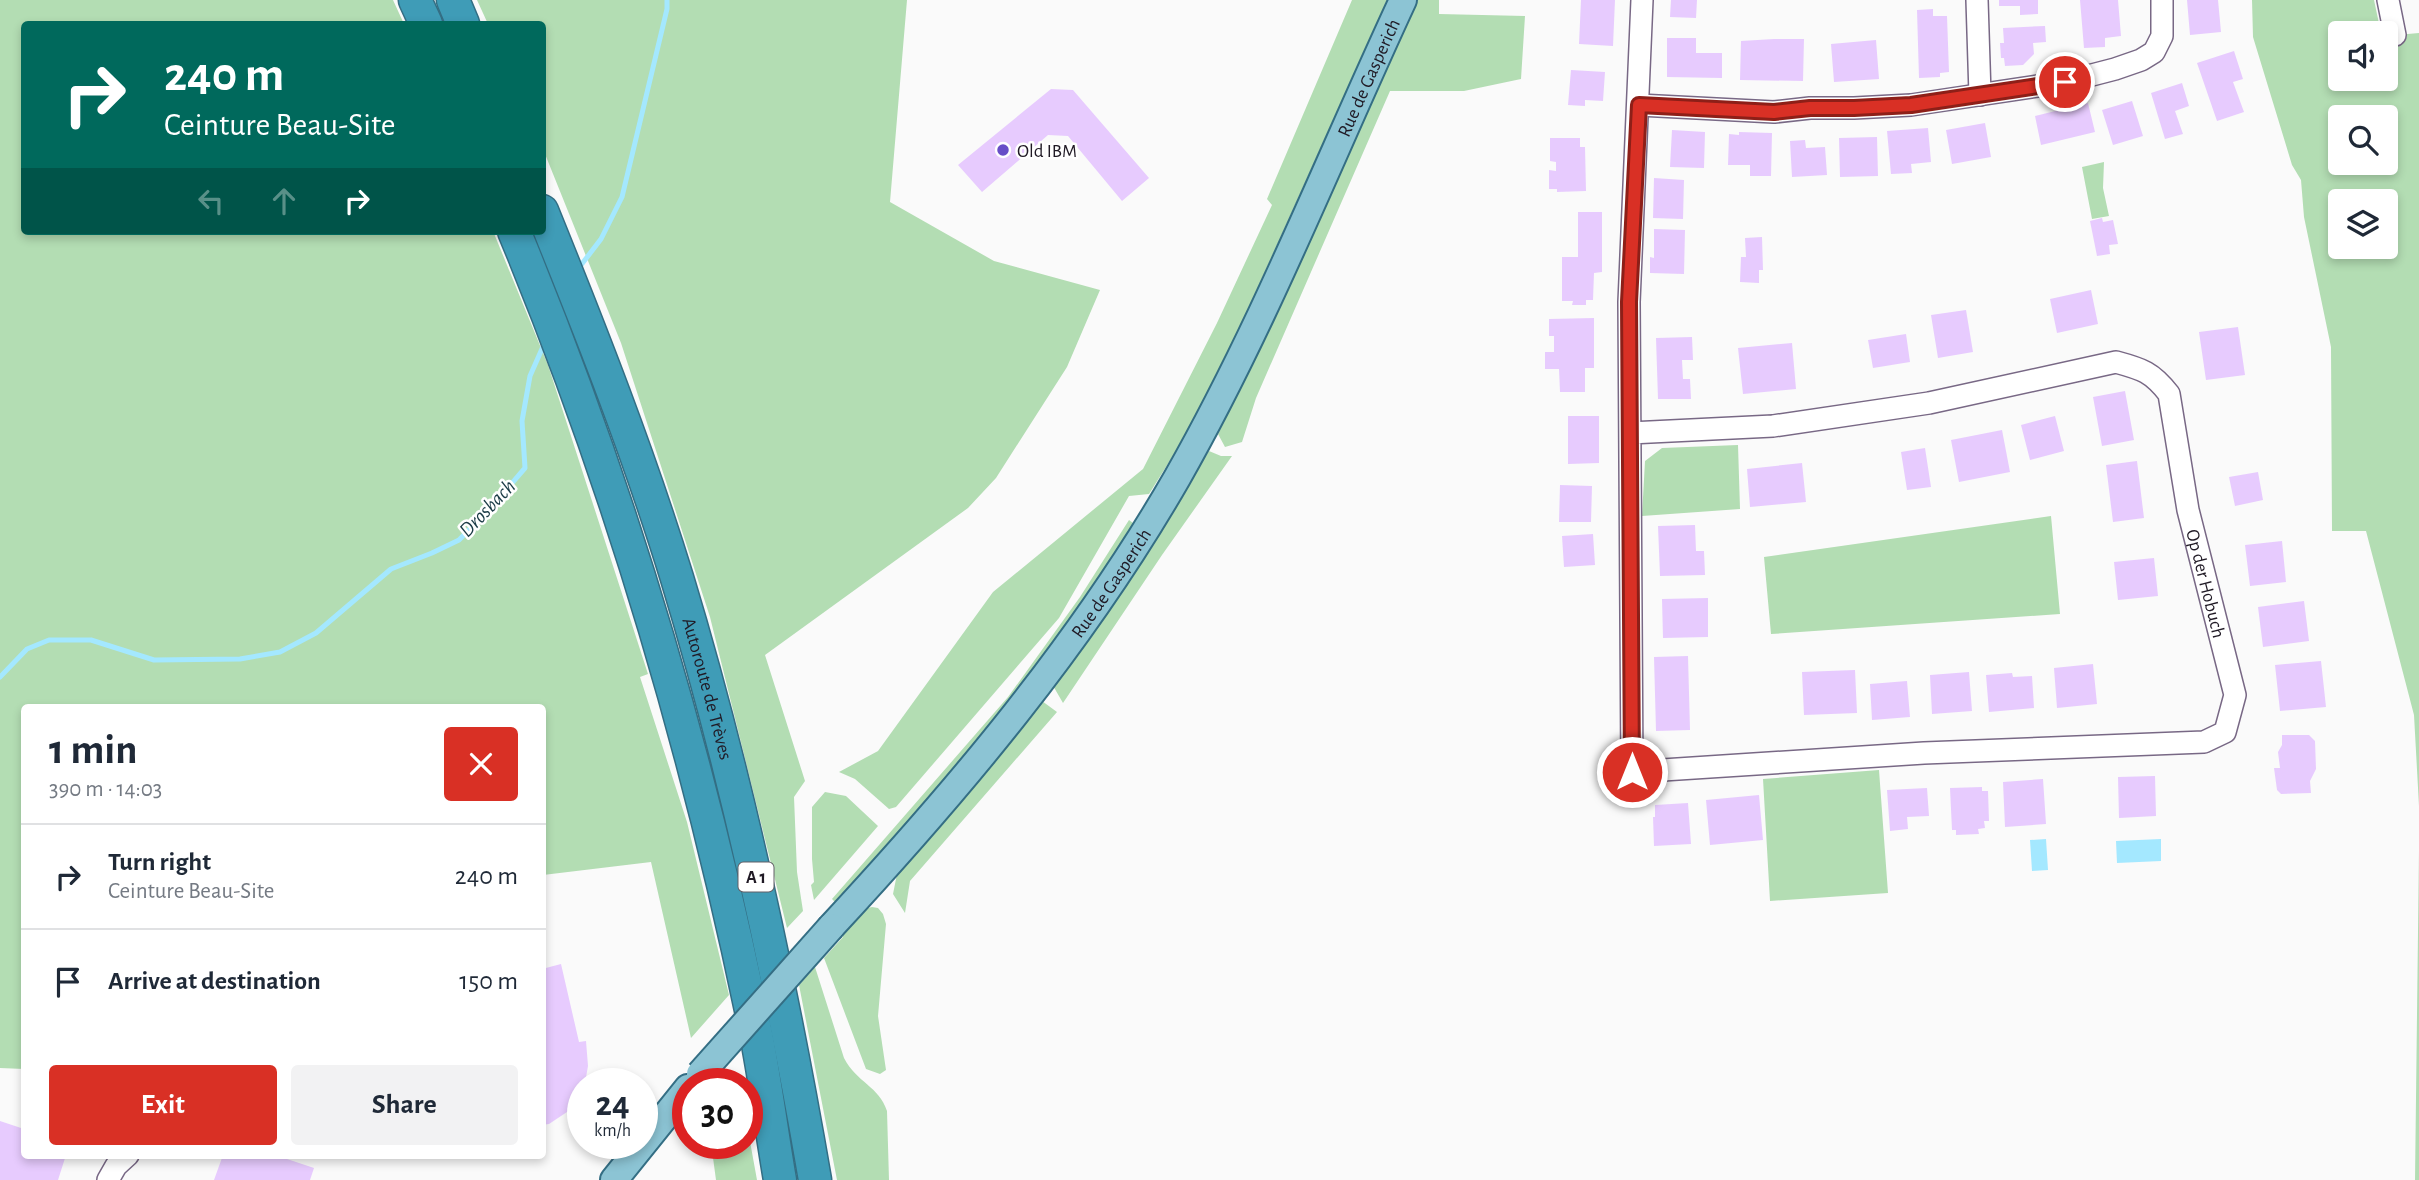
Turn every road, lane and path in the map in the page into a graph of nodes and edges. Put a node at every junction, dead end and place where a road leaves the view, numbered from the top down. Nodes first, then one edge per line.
1 (415, 0) edge
2 (453, 0) edge
3 (1642, 0) edge
4 (1977, 0) edge
5 (2162, 0) edge
6 (2388, 0) edge
7 (1401, 3) edge
8 (425, 21) edge
9 (462, 21) edge
10 (2392, 21) edge
11 (1980, 95) junction
12 (1639, 105) junction
13 (546, 221) edge
14 (516, 235) edge
15 (1630, 433) junction
16 (705, 1068) edge
17 (672, 1108) edge
18 (124, 1159) edge
19 (108, 1180) edge
20 (614, 1180) edge
21 (780, 1180) edge
22 (816, 1180) edge

1 - 8 highway
2 - 9 highway
3 - 12 street
4 - 11 street
5 - 11 street
6 - 10 street
7 - 16 main road, Rue de Gasperich, bridge
11 - 12 street
12 - 15 street
13 - 22 highway, Autoroute de Trèves / A 1
14 - 21 highway, Autoroute de Trèves / A 1
15 - 15 street, Op der Hobuch
17 - 20 main road, Rue de Gasperich
18 - 19 street

